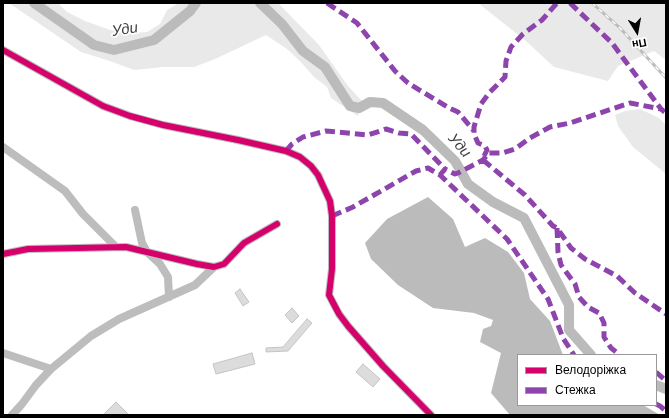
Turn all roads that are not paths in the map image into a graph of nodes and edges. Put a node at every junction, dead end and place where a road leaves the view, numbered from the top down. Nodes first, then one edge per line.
1 (3, 50) edge
2 (3, 147) edge
3 (135, 210) dead end
4 (277, 224) dead end
5 (115, 246) junction
6 (147, 252) junction
7 (3, 254) edge
8 (214, 267) junction
9 (169, 297) junction
10 (3, 353) edge
11 (51, 370) junction
12 (12, 415) edge
13 (431, 415) edge

1 - 13 street
2 - 5 street
3 - 6 street
4 - 8 street
5 - 6 street
5 - 7 street
6 - 8 street
6 - 9 street
8 - 9 street
9 - 11 street
10 - 11 street
11 - 12 street

